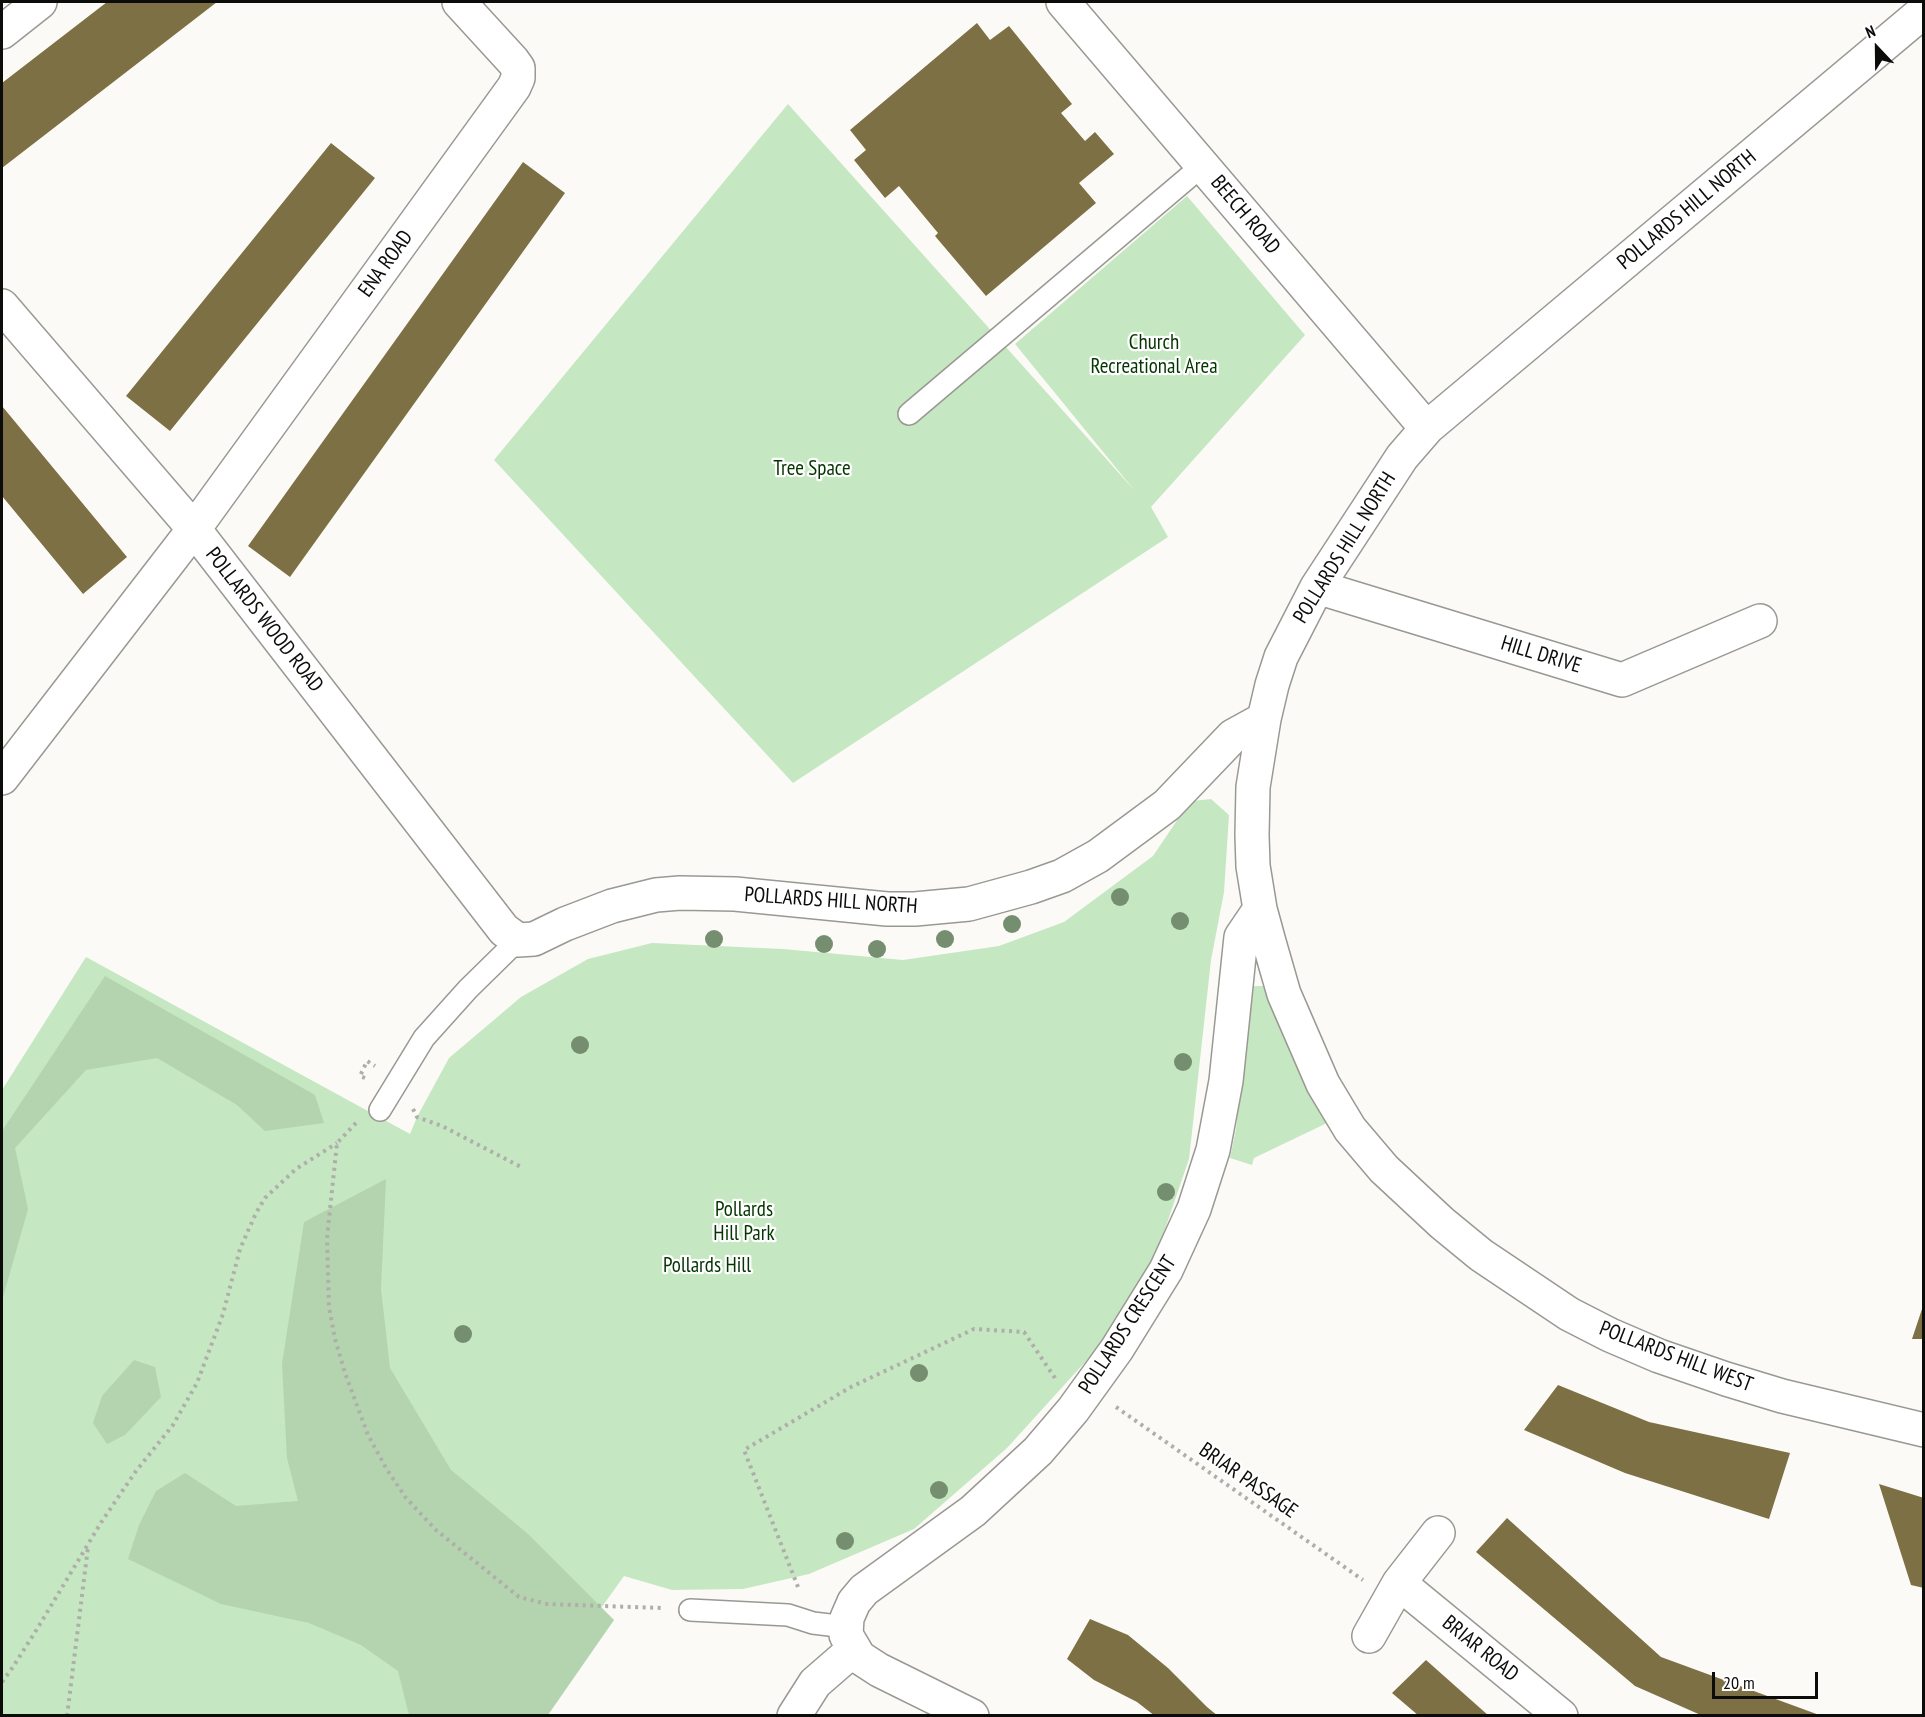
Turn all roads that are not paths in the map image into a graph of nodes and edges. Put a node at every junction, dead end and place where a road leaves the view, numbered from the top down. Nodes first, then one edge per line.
1 (39, 2) edge
2 (459, 2) edge
3 (1070, 4) edge
4 (1923, 12) edge
5 (2, 32) edge
6 (1203, 165) junction
7 (2, 306) edge
8 (909, 414) dead end
9 (1428, 427) junction
10 (194, 529) junction
11 (1317, 587) junction
12 (1760, 621) dead end
13 (1264, 719) junction
14 (2, 778) edge
15 (1260, 909) junction
16 (518, 940) junction
17 (371, 1112) road end
18 (1923, 1430) edge
19 (1438, 1533) dead end
20 (1395, 1591) junction
21 (690, 1610) road end
22 (1369, 1636) dead end
23 (850, 1639) junction
24 (794, 1716) edge
25 (972, 1716) edge
26 (1561, 1716) edge

1 - 5 street
2 - 10 street, ENA ROAD
3 - 6 street, BEECH ROAD
4 - 9 street, POLLARDS HILL NORTH
6 - 8 lane
6 - 9 street, BEECH ROAD
7 - 10 street, POLLARDS WOOD ROAD
9 - 11 street, POLLARDS HILL NORTH
10 - 14 street
10 - 16 street, POLLARDS WOOD ROAD
11 - 12 street, HILL DRIVE
11 - 13 street, POLLARDS HILL NORTH
13 - 15 street, POLLARDS HILL WEST
13 - 16 street, POLLARDS HILL NORTH
15 - 18 street, POLLARDS HILL WEST
15 - 23 street, POLLARDS CRESCENT
16 - 17 lane
19 - 20 street
20 - 22 street
20 - 26 street, BRIAR ROAD
21 - 23 lane
23 - 24 street
23 - 25 street

